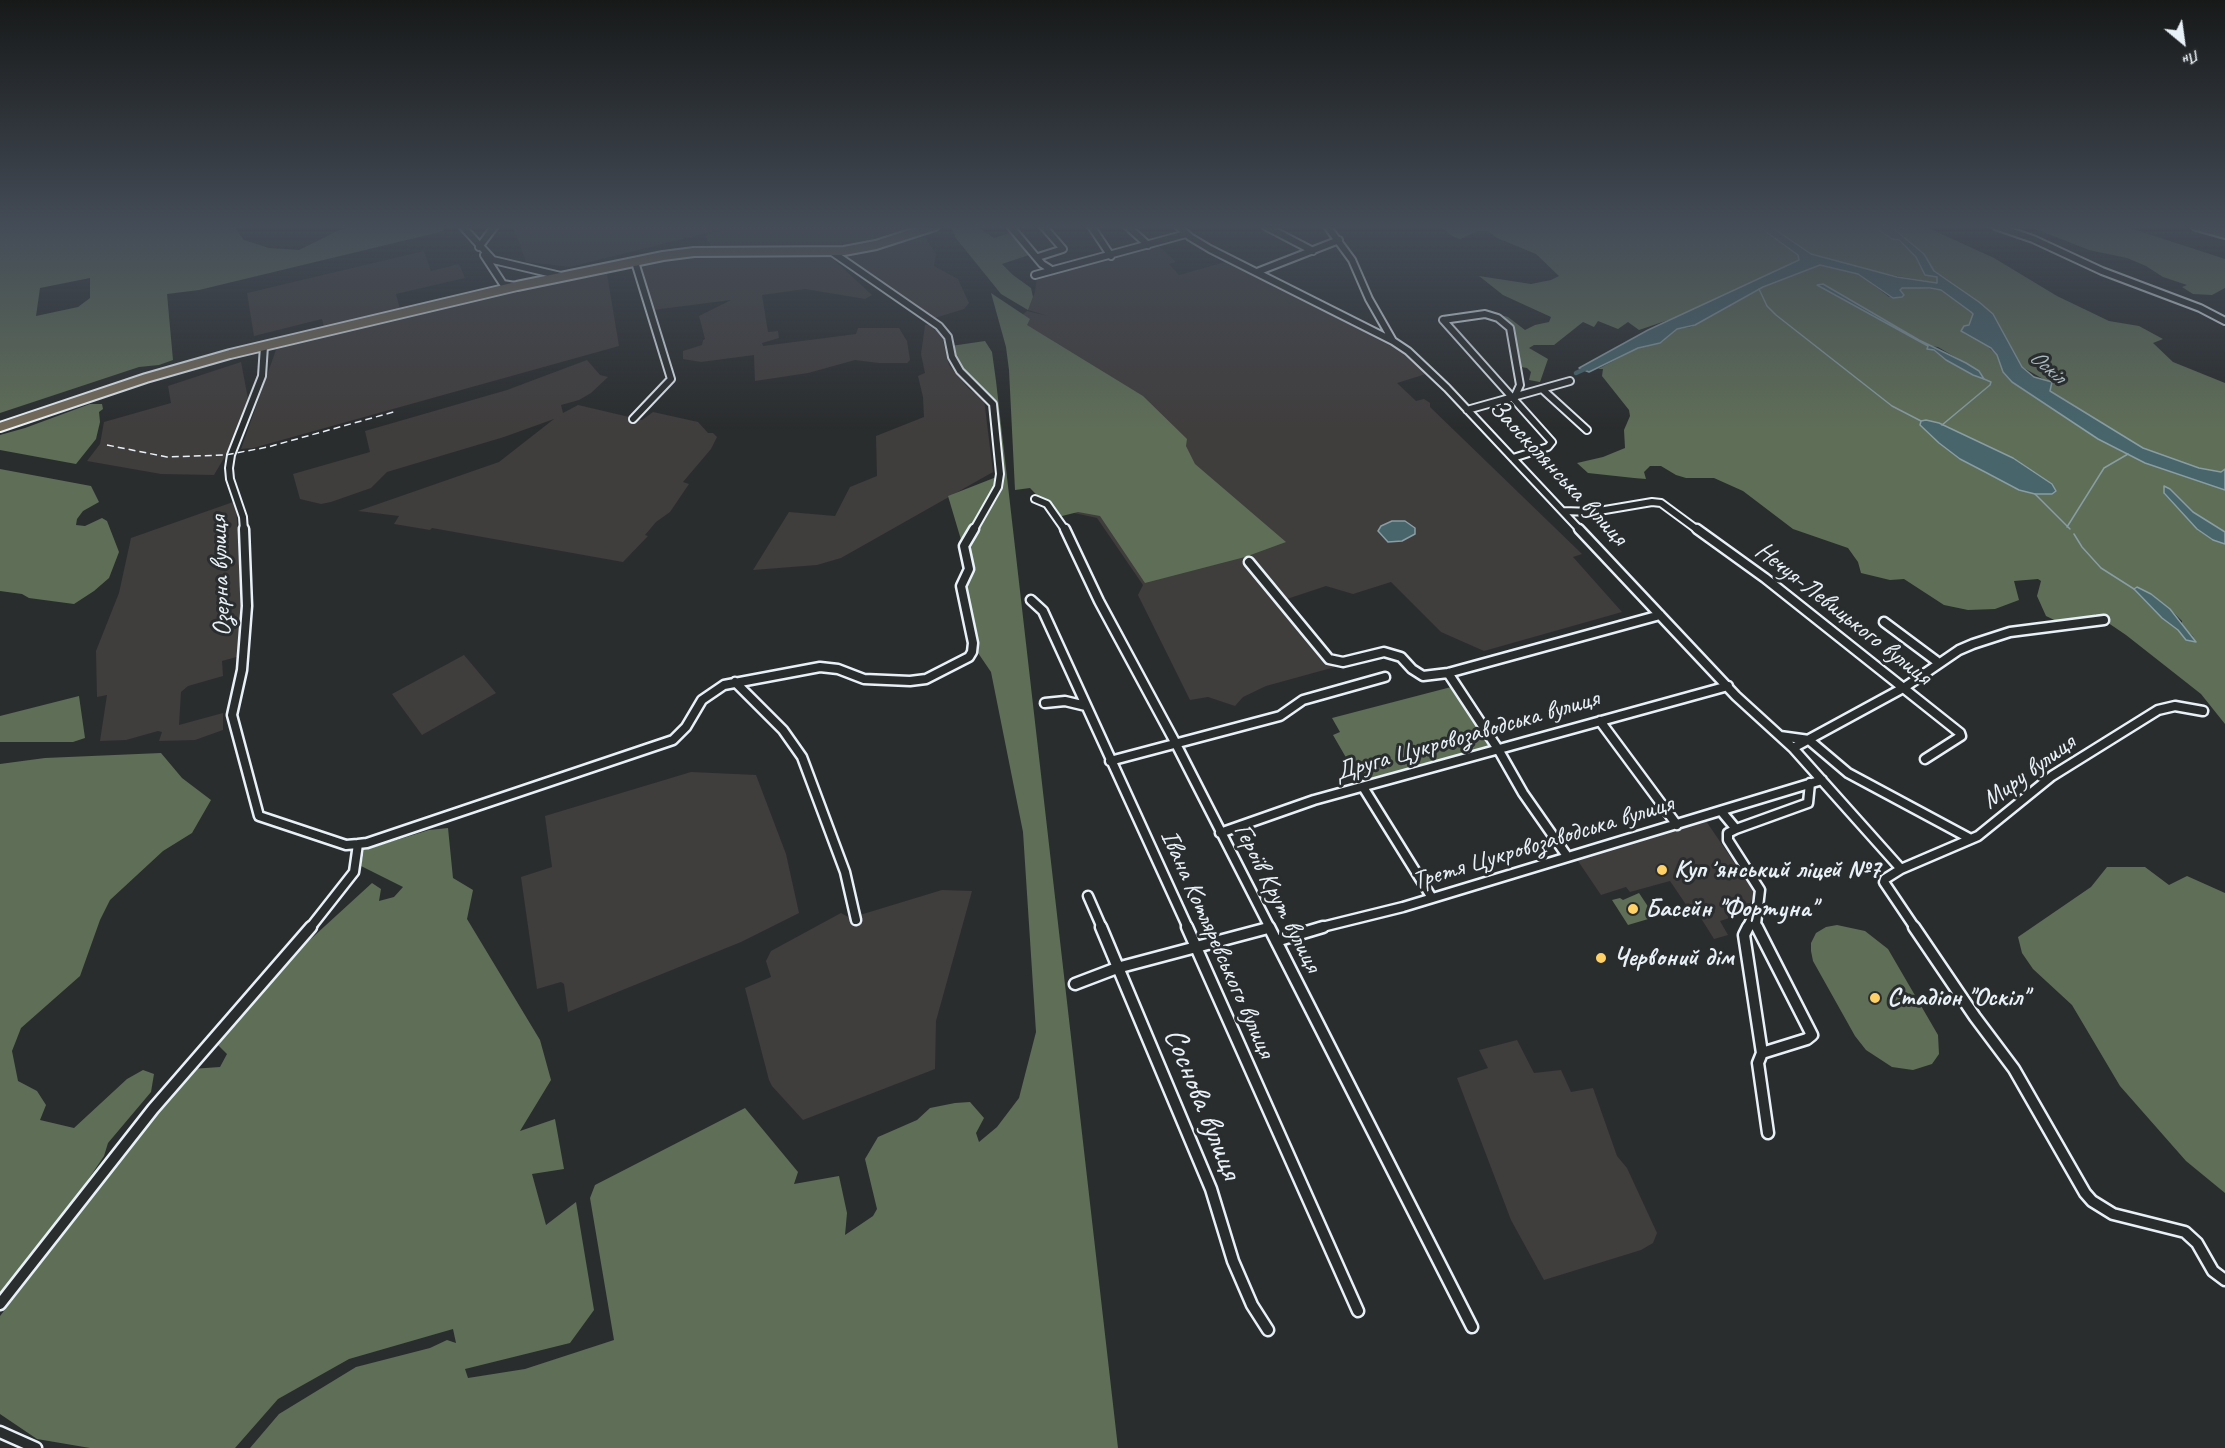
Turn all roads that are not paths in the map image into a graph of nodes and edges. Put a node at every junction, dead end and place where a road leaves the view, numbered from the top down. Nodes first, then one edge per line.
1 (485, 294) edge
2 (645, 294) edge
3 (892, 294) edge
4 (1300, 294) edge
5 (1367, 294) edge
6 (2162, 294) edge
7 (2225, 321) edge
8 (1393, 341) junction
9 (264, 346) junction
10 (1570, 381) dead end
11 (1542, 389) junction
12 (1514, 398) junction
13 (1467, 410) junction
14 (633, 419) dead end
15 (0, 427) edge
16 (1587, 430) dead end
17 (1513, 458) junction
18 (1035, 499) dead end
19 (1563, 511) junction
20 (1249, 562) dead end
21 (1031, 600) dead end
22 (1660, 615) junction
23 (2104, 620) dead end
24 (1884, 622) dead end
25 (1939, 663) junction
26 (1448, 673) junction
27 (1385, 677) dead end
28 (735, 682) junction
29 (1728, 686) junction
30 (1905, 687) junction
31 (1045, 703) dead end
32 (1086, 706) junction
33 (2203, 711) dead end
34 (1600, 720) junction
35 (1780, 735) junction
36 (1809, 740) junction
37 (1175, 742) junction
38 (1793, 748) junction
39 (1498, 749) junction
40 (1925, 759) dead end
41 (1110, 761) junction
42 (1822, 780) junction
43 (1810, 783) junction
44 (1363, 787) junction
45 (1721, 811) junction
46 (1677, 825) junction
47 (1736, 829) junction
48 (1220, 833) junction
49 (1969, 838) junction
50 (358, 844) junction
51 (1567, 856) junction
52 (1901, 869) junction
53 (1088, 896) dead end
54 (1432, 898) junction
55 (1756, 909) junction
56 (856, 920) dead end
57 (1268, 928) junction
58 (1276, 940) junction
59 (1197, 948) junction
60 (1117, 968) junction
61 (1075, 984) dead end
62 (1762, 1053) junction
63 (1768, 1133) dead end
64 (2225, 1280) edge
65 (0, 1304) edge
66 (1358, 1311) dead end
67 (1472, 1327) dead end
68 (1268, 1330) dead end
69 (0, 1432) edge
70 (36, 1448) edge

1 - 9 main road
2 - 14 street
3 - 28 street
4 - 8 street
5 - 8 street, Заосколянська вулиця
6 - 7 street
8 - 13 street, Заосколянська вулиця
9 - 15 main road
9 - 50 street, Озерна вулиця
10 - 11 street
11 - 12 street
11 - 16 street
12 - 12 street
12 - 13 street
12 - 17 street
13 - 17 street, Заосколянська вулиця
17 - 19 street, Заосколянська вулиця
18 - 37 street, Героїв Крут вулиця
19 - 22 street, Заосколянська вулиця
19 - 30 street, Нечуя-Левицького вулиця
20 - 26 street
21 - 32 street, Івана Котляревського вулиця
22 - 26 street
22 - 29 street, Заосколянська вулиця
23 - 25 street
24 - 25 street
25 - 30 street
26 - 39 street
27 - 37 street
28 - 50 street
28 - 56 street
29 - 34 street, Друга Цукровозаводська вулиця
29 - 35 street, Заосколянська вулиця
30 - 36 street
30 - 40 street, Нечуя-Левицького вулиця
31 - 32 street
32 - 41 street, Івана Котляревського вулиця
33 - 49 street, Миру вулиця
34 - 39 street, Друга Цукровозаводська вулиця
34 - 46 street
35 - 36 street
35 - 38 street, Заосколянська вулиця
36 - 38 street
36 - 49 street
37 - 41 street
37 - 48 street, Героїв Крут вулиця
38 - 42 street, Заосколянська вулиця
39 - 44 street, Друга Цукровозаводська вулиця
39 - 51 street
41 - 59 street, Івана Котляревського вулиця
42 - 43 street, Третя Цукровозаводська вулиця
42 - 52 street, Заосколянська вулиця
43 - 45 street, Третя Цукровозаводська вулиця
43 - 47 street
44 - 48 street, Друга Цукровозаводська вулиця
44 - 54 street
45 - 46 street, Третя Цукровозаводська вулиця
45 - 47 street
46 - 51 street, Третя Цукровозаводська вулиця
47 - 55 street
48 - 57 street, Героїв Крут вулиця
49 - 52 street, Миру вулиця
50 - 65 street
51 - 54 street, Третя Цукровозаводська вулиця
52 - 64 street, Миру вулиця
53 - 60 street, Соснова вулиця
54 - 58 street, Третя Цукровозаводська вулиця
55 - 62 street
55 - 62 street
57 - 58 street, Героїв Крут вулиця
57 - 59 street
58 - 67 street, Героїв Крут вулиця
59 - 60 street
59 - 66 street, Івана Котляревського вулиця
60 - 61 street
60 - 68 street, Соснова вулиця
62 - 63 street
69 - 70 street

